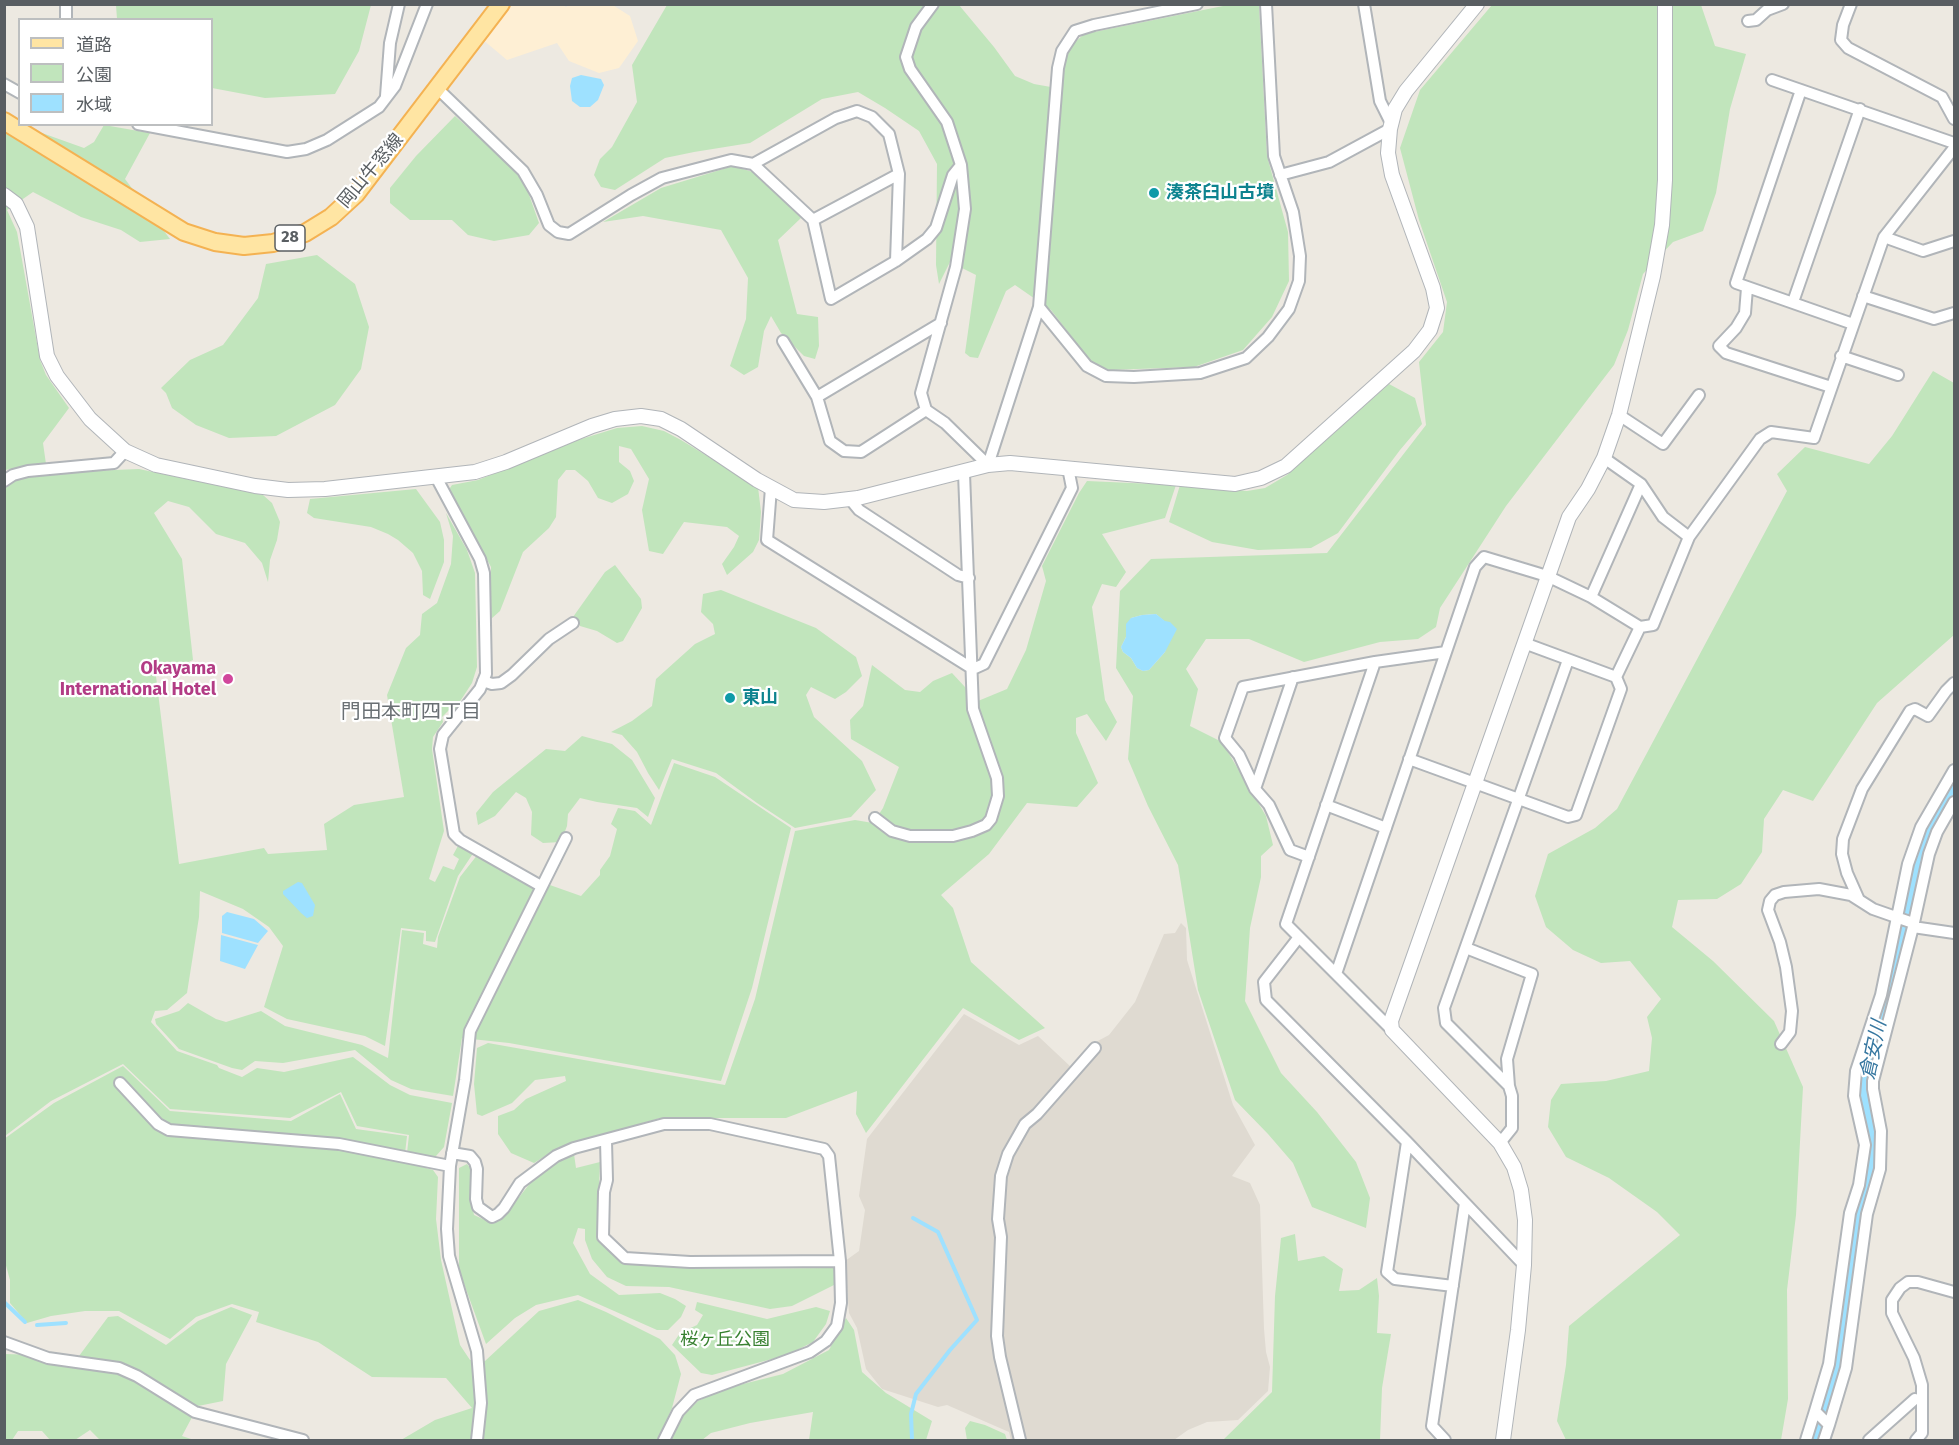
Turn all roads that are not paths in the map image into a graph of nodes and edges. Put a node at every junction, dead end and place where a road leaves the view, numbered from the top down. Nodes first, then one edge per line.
1 (399, 4) edge
2 (427, 4) edge
3 (501, 4) edge
4 (933, 4) edge
5 (1197, 4) edge
6 (1266, 4) edge
7 (1364, 4) edge
8 (1477, 4) edge
9 (1665, 4) edge
10 (1783, 4) edge
11 (1851, 4) edge
12 (1748, 21) dead end
13 (1772, 80) dead end
14 (4, 84) edge
15 (438, 89) junction
16 (1801, 90) junction
17 (18, 92) edge
18 (386, 97) junction
19 (1860, 109) junction
20 (1954, 119) edge
21 (4, 121) edge
22 (149, 126) edge
23 (1390, 126) junction
24 (1954, 142) edge
25 (1954, 148) edge
26 (753, 164) junction
27 (961, 165) junction
28 (899, 174) junction
29 (1280, 174) junction
30 (4, 195) edge
31 (813, 220) junction
32 (1884, 237) junction
33 (1954, 241) edge
34 (896, 261) junction
35 (1747, 288) junction
36 (1863, 296) junction
37 (1793, 302) junction
38 (1039, 307) junction
39 (1954, 313) edge
40 (940, 323) junction
41 (1853, 324) junction
42 (783, 341) dead end
43 (1841, 356) junction
44 (1898, 375) dead end
45 (1831, 387) junction
46 (1699, 395) dead end
47 (817, 397) junction
48 (926, 410) junction
49 (1619, 415) junction
50 (125, 451) junction
51 (1604, 458) junction
52 (988, 465) junction
53 (1068, 468) junction
54 (964, 473) junction
55 (436, 477) junction
56 (4, 482) edge
57 (1641, 484) junction
58 (771, 488) junction
59 (850, 499) junction
60 (1689, 537) junction
61 (1547, 576) junction
62 (969, 578) junction
63 (1591, 597) junction
64 (573, 622) dead end
65 (1640, 627) junction
66 (1524, 644) junction
67 (1446, 652) junction
68 (1568, 660) junction
69 (1375, 662) junction
70 (973, 669) junction
71 (1293, 677) junction
72 (1616, 677) junction
73 (483, 681) junction
74 (1954, 683) edge
75 (1409, 759) junction
76 (1954, 770) edge
77 (1474, 782) junction
78 (1255, 789) junction
79 (1519, 799) junction
80 (1954, 802) edge
81 (1326, 806) junction
82 (875, 818) dead end
83 (1386, 828) junction
84 (566, 838) dead end
85 (1309, 857) junction
86 (541, 886) junction
87 (1859, 900) junction
88 (1897, 916) junction
89 (1913, 925) junction
90 (1954, 933) edge
91 (1299, 937) junction
92 (1466, 948) junction
93 (1336, 974) junction
94 (1392, 1029) junction
95 (1780, 1044) dead end
96 (1095, 1048) dead end
97 (120, 1083) dead end
98 (1509, 1086) junction
99 (606, 1141) junction
100 (1407, 1142) junction
101 (1500, 1143) junction
102 (452, 1153) junction
103 (450, 1166) junction
104 (1465, 1203) junction
105 (1850, 1213) junction
106 (1867, 1214) junction
107 (840, 1261) junction
108 (1524, 1265) junction
109 (1453, 1286) junction
110 (1954, 1292) edge
111 (4, 1342) edge
112 (1915, 1399) dead end
113 (1816, 1412) junction
114 (1828, 1424) junction
115 (303, 1440) edge
116 (477, 1440) edge
117 (664, 1440) edge
118 (1020, 1440) edge
119 (1444, 1440) edge
120 (1503, 1440) edge
121 (1806, 1440) edge
122 (1824, 1440) edge
123 (1869, 1440) edge
124 (1916, 1440) edge

1 - 18 street
2 - 18 street
3 - 15 main road, 岡山牛窓線 / 28
4 - 27 street
5 - 38 street
6 - 29 street
7 - 23 street
8 - 23 street
9 - 49 street
10 - 12 street
11 - 20 street
13 - 16 street
14 - 17 street
15 - 21 main road, 岡山牛窓線 / 28
15 - 26 street
16 - 19 street
16 - 35 street
18 - 22 street
19 - 24 street
19 - 37 street
23 - 29 street
23 - 53 street
25 - 32 street
26 - 28 street
26 - 31 street
27 - 34 street
27 - 40 street
28 - 31 street
28 - 34 street
29 - 38 street
30 - 50 street
31 - 34 street
32 - 33 street
32 - 36 street
35 - 37 street
35 - 45 street
36 - 39 street
36 - 41 street
37 - 41 street
38 - 52 street
40 - 47 street
40 - 48 street
41 - 43 street
42 - 47 street
43 - 44 street
43 - 45 street
45 - 60 street
46 - 49 street
47 - 48 street
48 - 52 street
49 - 51 street
50 - 55 street
50 - 56 street
51 - 57 street
51 - 61 street
52 - 53 street
52 - 54 street
53 - 70 street
54 - 59 street
54 - 62 street
55 - 58 street
55 - 73 street
57 - 60 street
57 - 63 street
58 - 59 street
58 - 70 street
59 - 62 street
60 - 65 street
61 - 63 street
61 - 66 street
61 - 67 street
62 - 70 street
63 - 65 street
64 - 73 street
65 - 72 street
66 - 68 street
66 - 77 street
67 - 69 street
67 - 75 street
68 - 72 street
68 - 79 street
69 - 71 street
69 - 81 street
70 - 82 street
71 - 78 street
71 - 78 street
72 - 79 street
73 - 86 street
74 - 87 street
75 - 77 street
75 - 83 street
76 - 88 street
77 - 79 street
77 - 94 street
78 - 85 street
79 - 92 street
80 - 89 street
81 - 83 street
81 - 85 street
83 - 93 street
84 - 86 street
85 - 91 street
86 - 102 street
87 - 88 street
87 - 95 street
88 - 89 street
88 - 105 street
89 - 90 street
89 - 106 street
91 - 93 street
91 - 100 street
92 - 98 street
92 - 98 street
93 - 94 street
94 - 101 street
96 - 118 street
97 - 103 street
98 - 101 street
99 - 102 street
99 - 107 street
99 - 107 street
100 - 104 street
100 - 109 street
101 - 108 street
102 - 103 street
103 - 116 street
104 - 108 street
104 - 109 street
105 - 106 street
105 - 113 street
106 - 114 street
107 - 117 street
108 - 120 street
109 - 119 street
110 - 124 street
111 - 115 street
112 - 123 street
113 - 114 street
113 - 121 street
114 - 122 street

